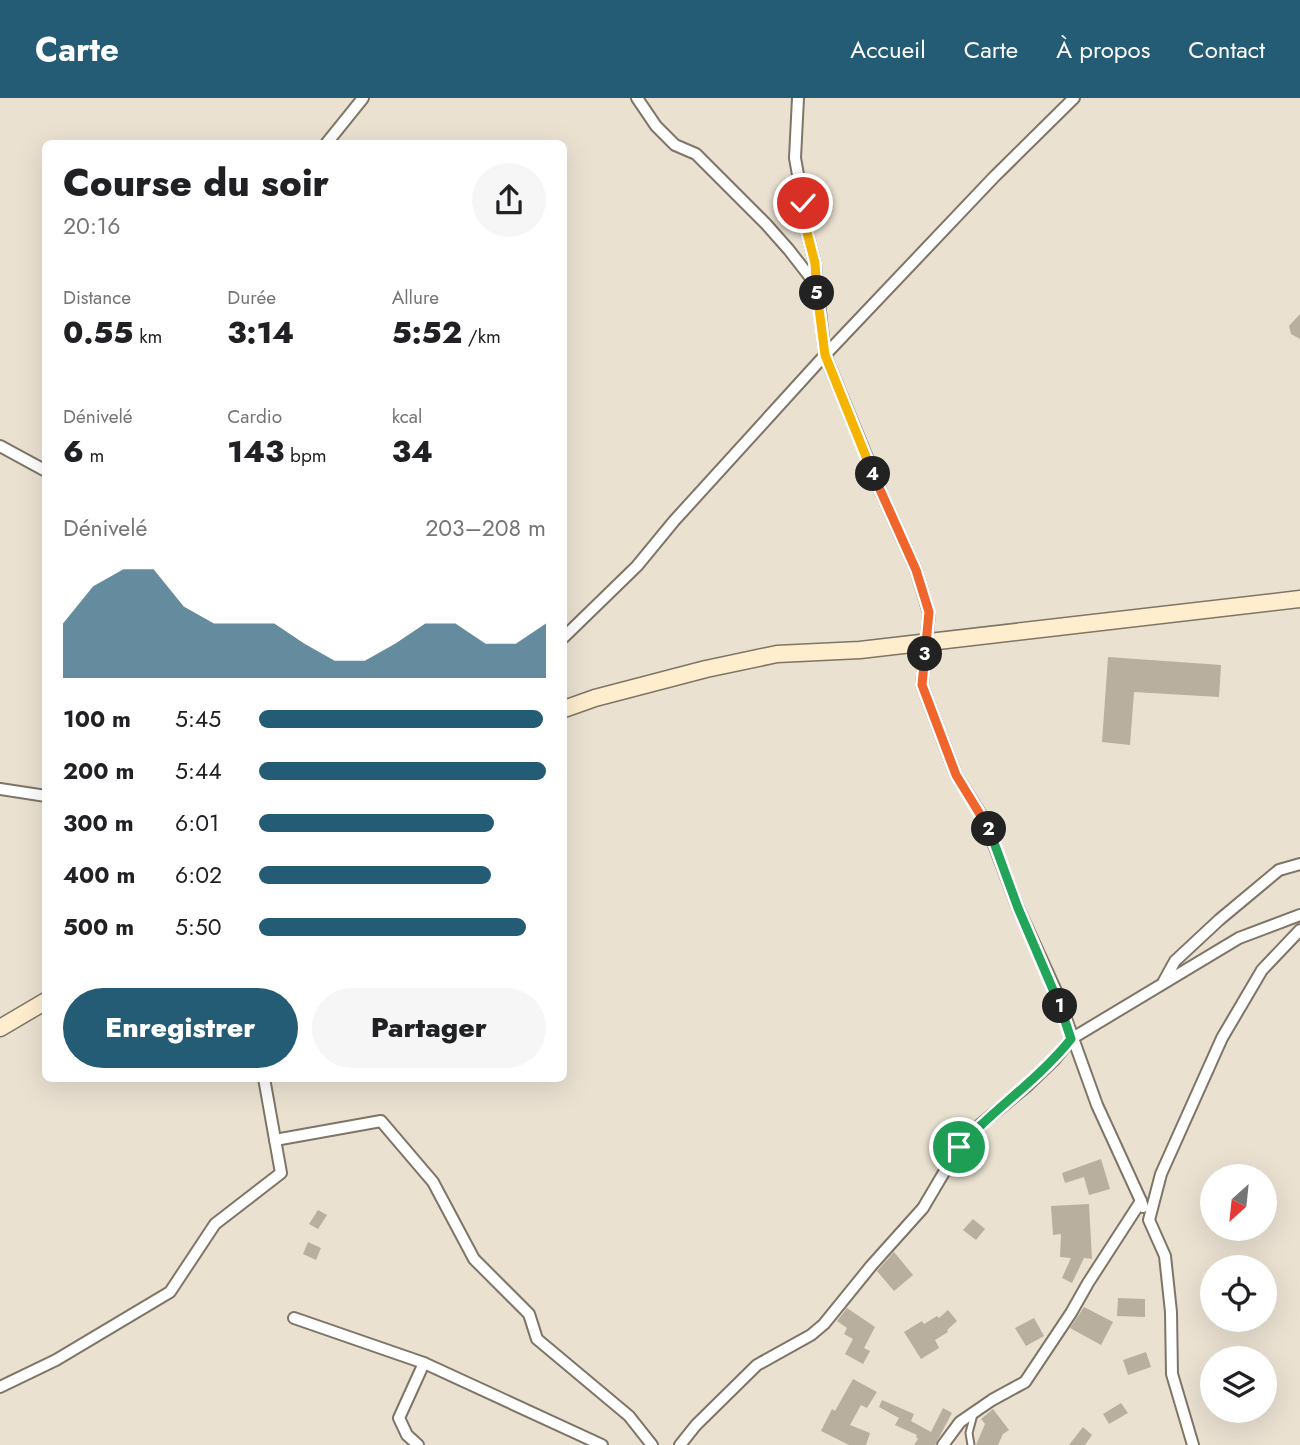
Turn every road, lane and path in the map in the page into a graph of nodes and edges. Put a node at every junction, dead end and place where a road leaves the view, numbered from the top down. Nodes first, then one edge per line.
1 (363, 98) edge
2 (637, 98) edge
3 (798, 98) edge
4 (1074, 98) edge
5 (329, 140) edge
6 (817, 286) junction
7 (825, 355) junction
8 (0, 446) edge
9 (42, 469) edge
10 (1300, 599) edge
11 (567, 634) edge
12 (926, 643) junction
13 (567, 708) edge
14 (0, 789) edge
15 (42, 795) edge
16 (1300, 863) edge
17 (1300, 915) edge
18 (1300, 930) edge
19 (1163, 982) junction
20 (42, 1003) edge
21 (0, 1028) edge
22 (1071, 1039) junction
23 (265, 1082) edge
24 (275, 1140) junction
25 (1141, 1201) junction
26 (1149, 1220) junction
27 (294, 1318) dead end
28 (424, 1363) junction
29 (0, 1387) edge
30 (975, 1413) junction
31 (418, 1445) edge
32 (602, 1445) edge
33 (652, 1445) edge
34 (680, 1445) edge
35 (943, 1445) edge
36 (971, 1445) edge
37 (1193, 1445) edge

1 - 5 street
2 - 6 street
3 - 6 street
4 - 7 street
6 - 7 street
7 - 11 street
7 - 12 street
8 - 9 street
10 - 12 street
12 - 13 street
12 - 22 street
14 - 15 street
16 - 19 street
17 - 19 street
18 - 26 street
19 - 22 street
20 - 21 street
22 - 25 street
22 - 34 street
23 - 24 street
24 - 29 street
24 - 33 street
25 - 26 street
25 - 30 street
26 - 37 street
27 - 28 street
28 - 31 street
28 - 32 street
30 - 35 street
30 - 36 lane

